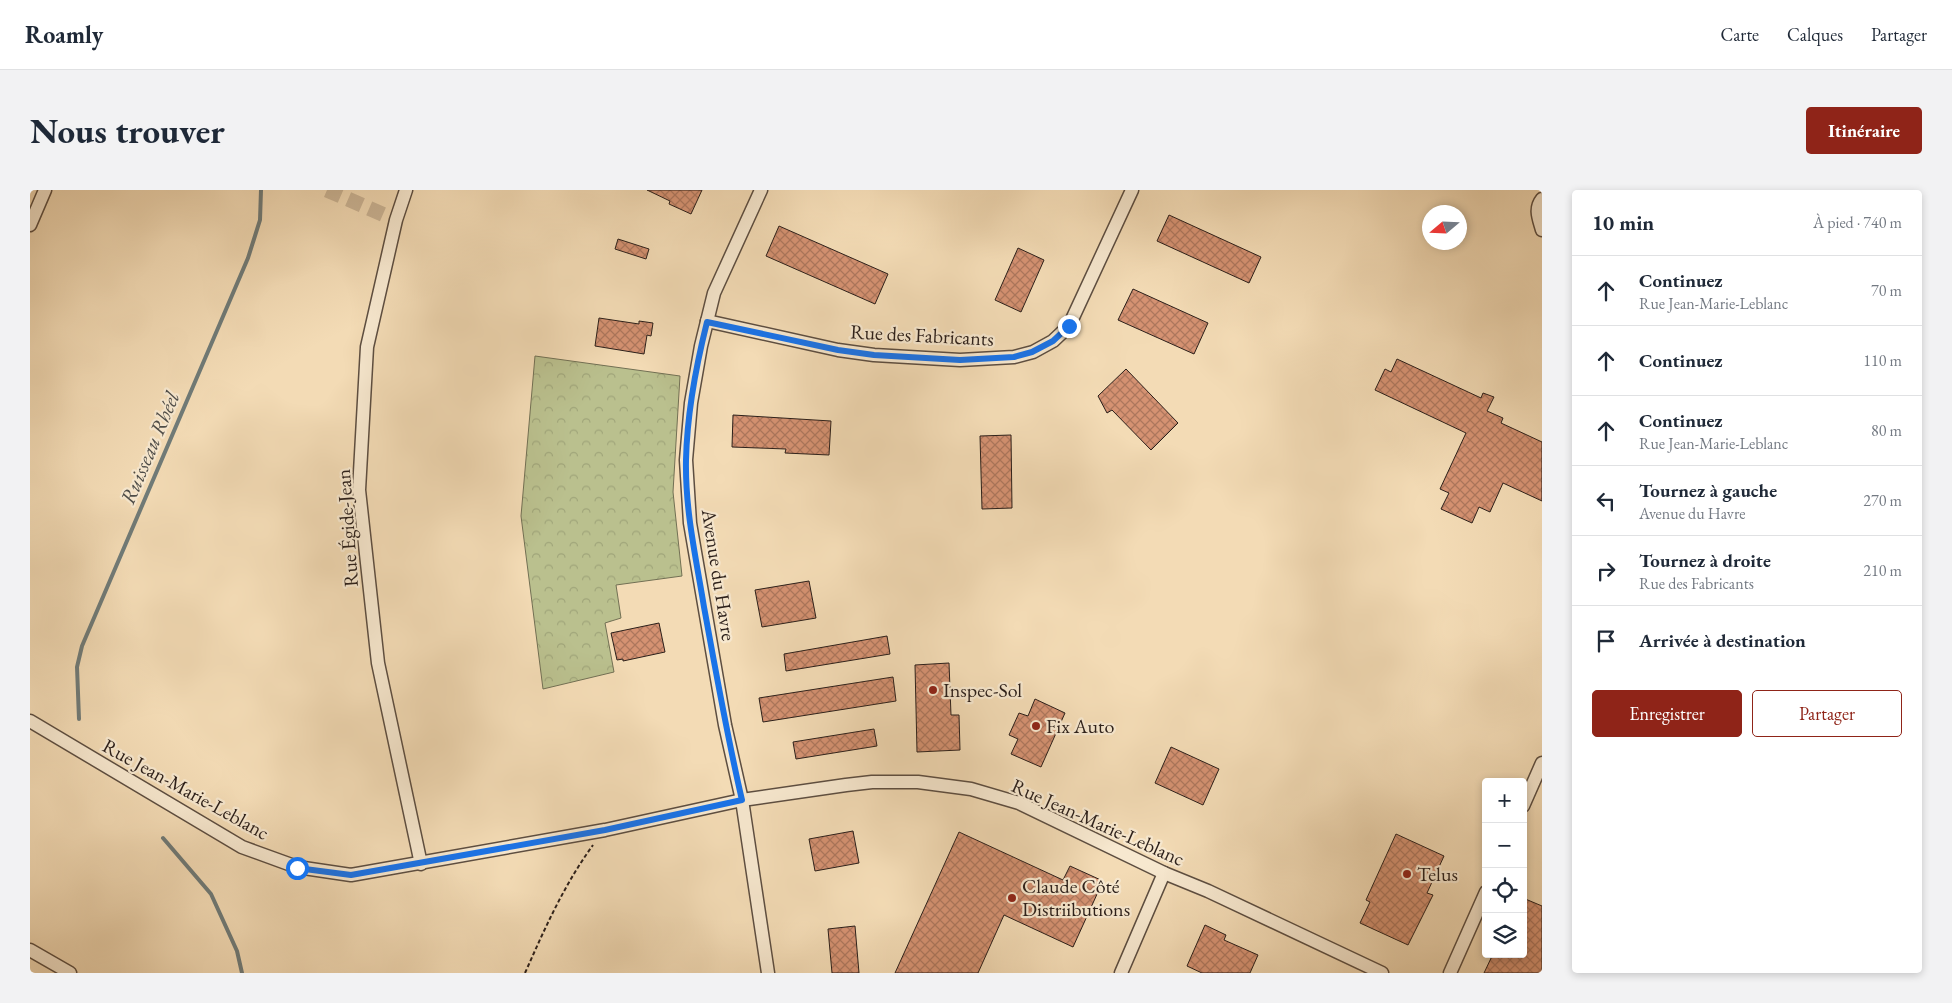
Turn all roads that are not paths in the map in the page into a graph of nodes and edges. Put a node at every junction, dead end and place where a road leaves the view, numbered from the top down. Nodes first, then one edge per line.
1 (44, 190) edge
2 (406, 190) edge
3 (761, 190) edge
4 (1132, 190) edge
5 (1542, 199) edge
6 (30, 225) edge
7 (1542, 230) edge
8 (707, 322) junction
9 (30, 721) edge
10 (1542, 763) edge
11 (1527, 797) edge
12 (742, 800) junction
13 (421, 864) junction
14 (1164, 873) junction
15 (1482, 901) edge
16 (30, 950) edge
17 (70, 973) edge
18 (768, 973) edge
19 (1121, 973) edge
20 (1382, 973) edge
21 (1450, 973) edge

1 - 6 street
2 - 13 street, Rue Égide-Jean
3 - 8 street, Avenue du Havre
4 - 8 street, Rue des Fabricants
5 - 7 street
8 - 12 street, Avenue du Havre
9 - 13 street, Rue Jean-Marie-Leblanc
10 - 11 street
12 - 13 street, Rue Jean-Marie-Leblanc
12 - 14 street, Rue Jean-Marie-Leblanc
12 - 18 street, Avenue du Havre
14 - 19 street
14 - 20 street, Rue Jean-Marie-Leblanc
15 - 21 street
16 - 17 street

